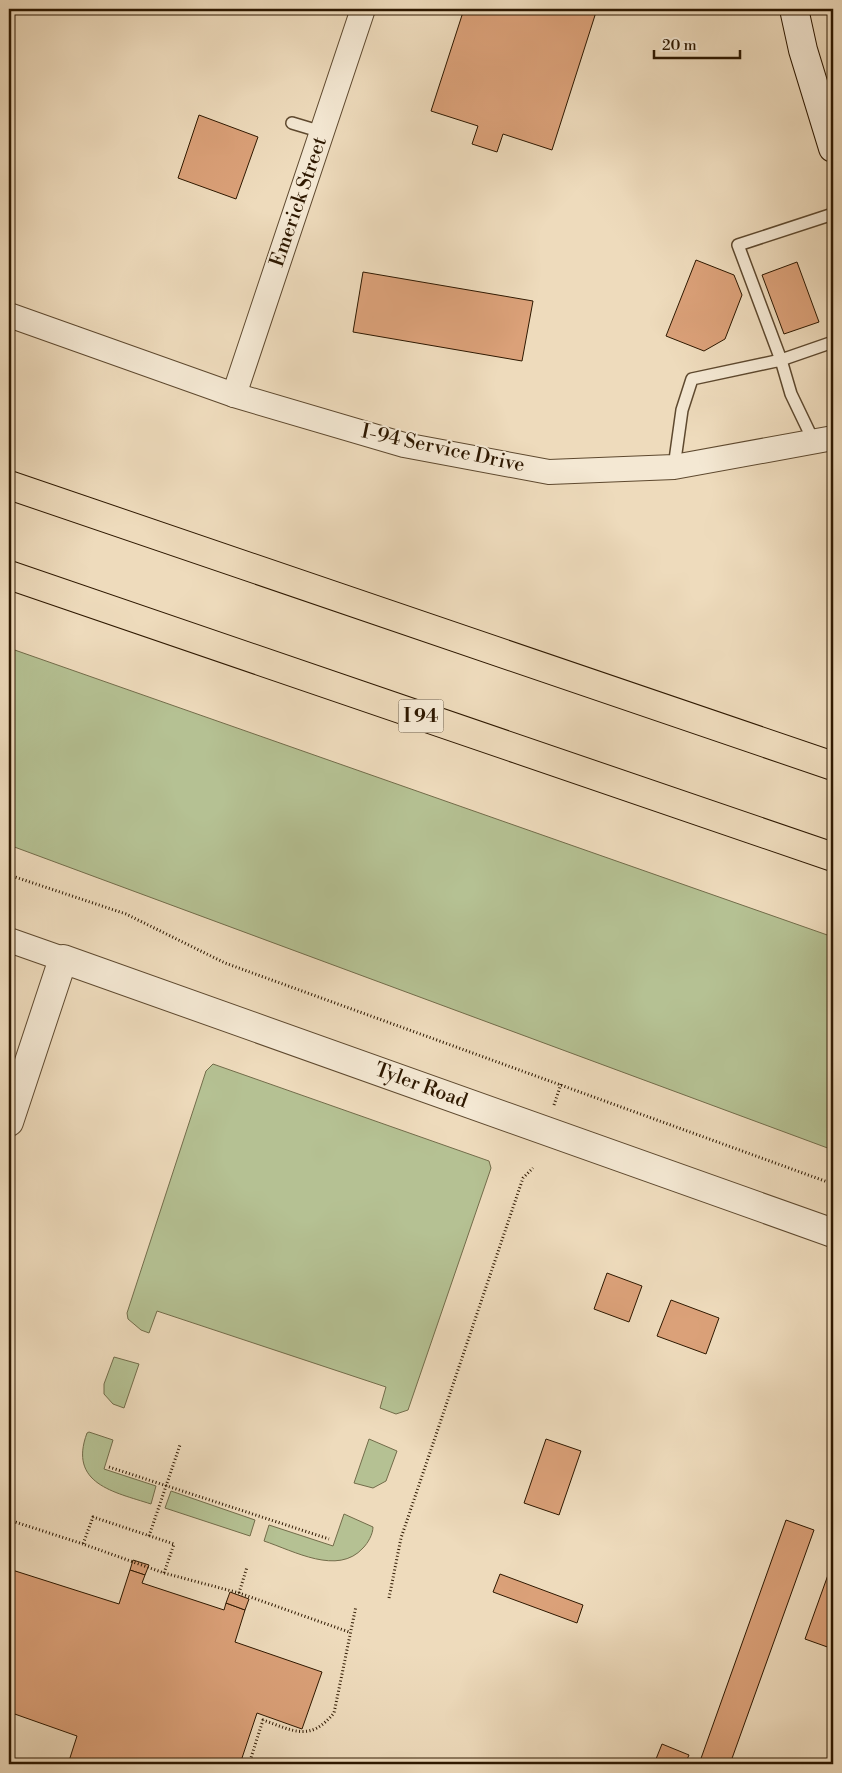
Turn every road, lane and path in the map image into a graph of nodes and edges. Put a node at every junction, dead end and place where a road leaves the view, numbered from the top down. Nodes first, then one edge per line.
1 (363, 9) edge
2 (794, 9) edge
3 (292, 123) dead end
4 (322, 132) junction
5 (833, 148) edge
6 (833, 214) edge
7 (9, 314) edge
8 (833, 342) edge
9 (780, 360) junction
10 (234, 395) junction
11 (823, 440) edge
12 (674, 467) junction
13 (9, 484) edge
14 (9, 575) edge
15 (833, 766) edge
16 (833, 857) edge
17 (9, 875) edge
18 (9, 940) edge
19 (63, 959) junction
20 (9, 1122) edge
21 (533, 1168) dead end
22 (833, 1184) edge
23 (833, 1233) edge
24 (180, 1444) dead end
25 (109, 1467) dead end
26 (166, 1486) junction
27 (9, 1520) edge
28 (149, 1536) junction
29 (329, 1539) dead end
30 (82, 1544) junction
31 (247, 1567) dead end
32 (164, 1572) junction
33 (238, 1593) junction
34 (389, 1598) dead end
35 (356, 1606) dead end
36 (349, 1632) junction
37 (249, 1764) edge

1 - 4 street, Emerick Street
2 - 5 street
3 - 4 lane
4 - 10 street, Emerick Street
6 - 9 lane
7 - 10 street, I-94 Service Drive
8 - 9 lane
9 - 11 lane
9 - 12 lane
10 - 12 street, I-94 Service Drive
11 - 12 street, I-94 Service Drive
13 - 15 highway
14 - 16 highway, I 94
17 - 22 path
18 - 19 street, Tyler Road
19 - 20 street
19 - 23 street, Tyler Road
21 - 34 path
24 - 26 path
25 - 26 path
26 - 28 path
26 - 29 path
27 - 30 path
28 - 30 path
28 - 32 path
30 - 32 path
31 - 33 path
32 - 33 path
33 - 36 path
35 - 36 path
36 - 37 path

